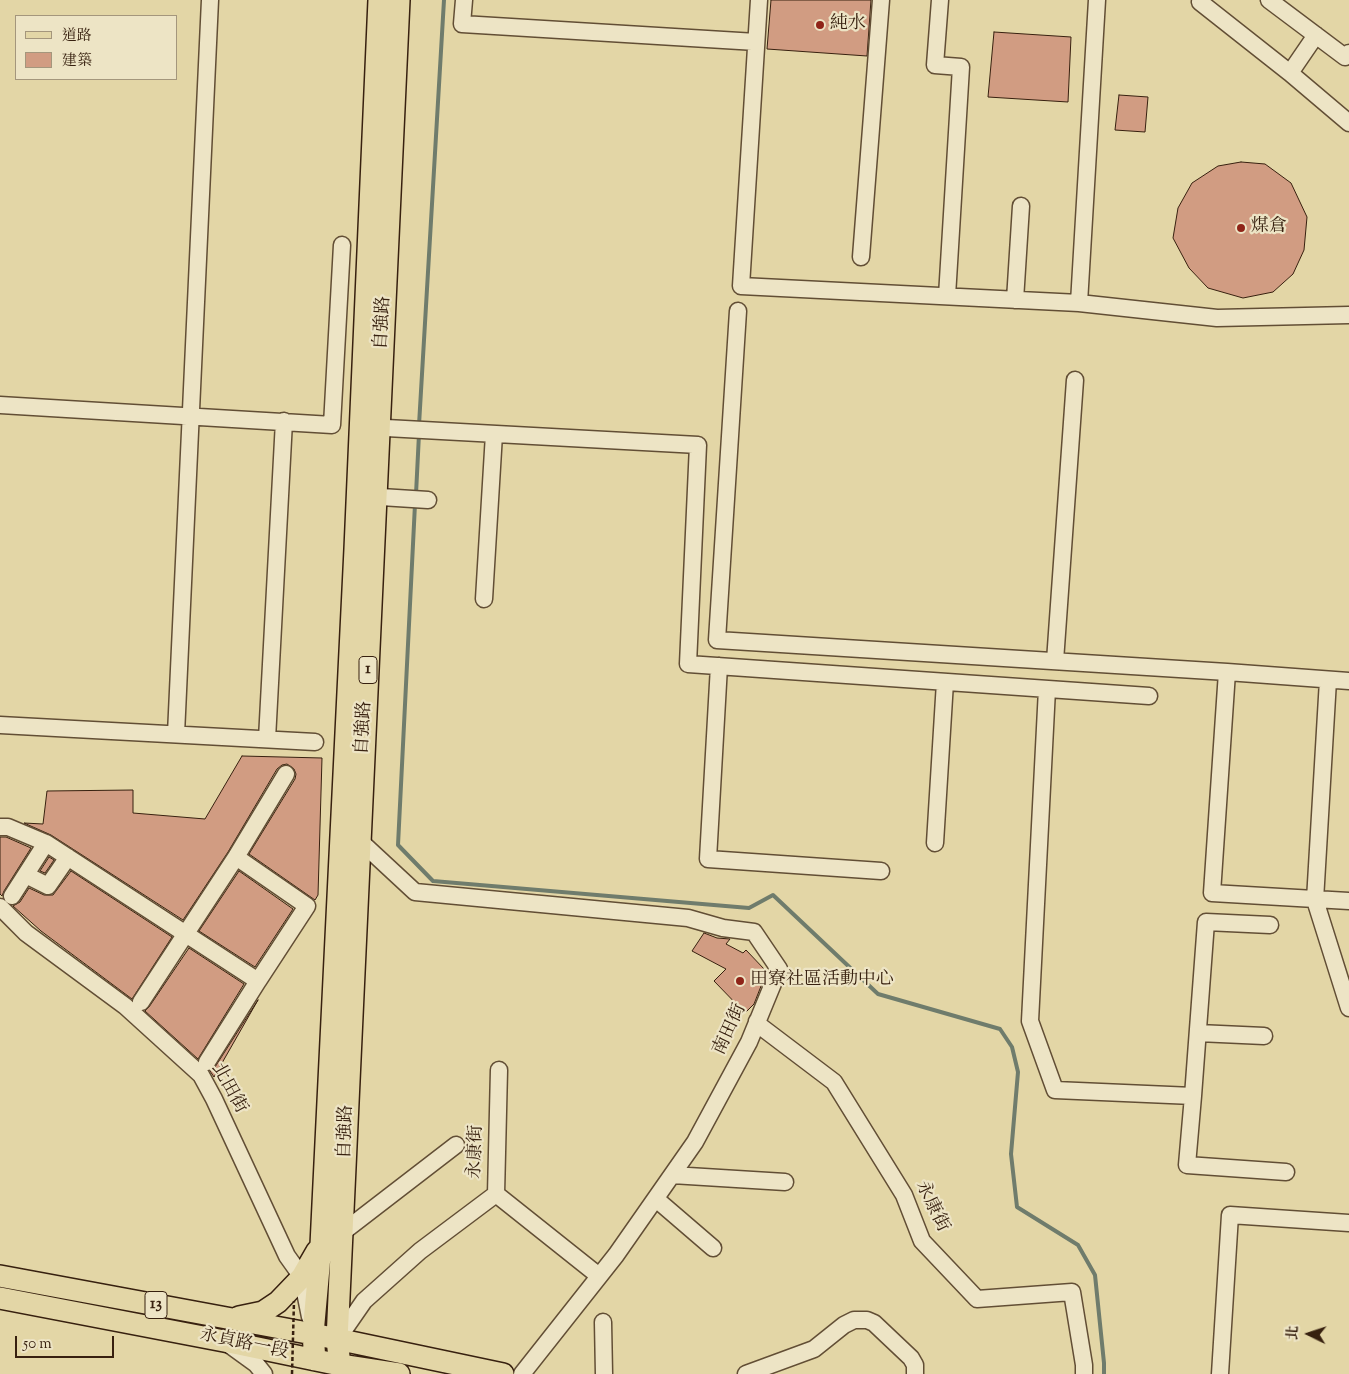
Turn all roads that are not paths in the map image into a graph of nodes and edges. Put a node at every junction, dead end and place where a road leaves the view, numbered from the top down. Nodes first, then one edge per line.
1 (210, 0) edge
2 (379, 0) edge
3 (399, 0) edge
4 (464, 0) edge
5 (759, 0) edge
6 (882, 0) edge
7 (940, 0) edge
8 (1097, 0) edge
9 (1268, 0) edge
10 (1200, 1) edge
11 (1316, 34) junction
12 (756, 42) junction
13 (1349, 53) edge
14 (1290, 73) junction
15 (1349, 123) edge
16 (1021, 206) dead end
17 (342, 245) dead end
18 (861, 257) dead end
19 (947, 296) junction
20 (1015, 300) junction
21 (1079, 302) junction
22 (738, 311) dead end
23 (1349, 314) edge
24 (1075, 380) dead end
25 (0, 405) edge
26 (192, 416) junction
27 (284, 421) junction
28 (370, 427) junction
29 (494, 434) junction
30 (376, 496) junction
31 (428, 500) dead end
32 (484, 599) dead end
33 (1055, 661) junction
34 (719, 666) junction
35 (1227, 672) junction
36 (1328, 680) junction
37 (1349, 681) edge
38 (945, 682) junction
39 (1047, 689) junction
40 (1149, 696) dead end
41 (0, 725) edge
42 (176, 734) junction
43 (267, 739) junction
44 (314, 742) dead end
45 (286, 774) dead end
46 (0, 827) edge
47 (350, 840) junction
48 (46, 843) junction
49 (935, 843) dead end
50 (68, 857) junction
51 (236, 857) junction
52 (881, 871) dead end
53 (26, 875) junction
54 (1315, 900) junction
55 (6, 902) edge
56 (1349, 902) edge
57 (1270, 925) dead end
58 (185, 933) junction
59 (258, 981) junction
60 (141, 1002) dead end
61 (1349, 1008) edge
62 (758, 1022) junction
63 (1198, 1033) junction
64 (1264, 1036) dead end
65 (207, 1062) dead end
66 (499, 1070) dead end
67 (1193, 1096) junction
68 (456, 1145) dead end
69 (1286, 1172) dead end
70 (672, 1175) junction
71 (785, 1182) dead end
72 (496, 1194) junction
73 (656, 1199) junction
74 (1349, 1224) edge
75 (343, 1232) junction
76 (321, 1245) junction
77 (713, 1248) dead end
78 (0, 1276) edge
79 (599, 1276) junction
80 (302, 1277) junction
81 (0, 1298) edge
82 (230, 1319) junction
83 (603, 1322) dead end
84 (313, 1334) junction
85 (224, 1340) junction
86 (337, 1340) junction
87 (315, 1367) edge
88 (340, 1370) edge
89 (257, 1371) edge
90 (399, 1374) edge
91 (503, 1374) edge
92 (522, 1374) edge
93 (604, 1374) edge
94 (746, 1374) edge
95 (914, 1374) edge
96 (1084, 1374) edge
97 (1220, 1374) edge

1 - 26 street
2 - 28 main road, 自強路 / 1
3 - 28 main road, 自強路 / 1
4 - 12 street
5 - 12 street
6 - 18 street
7 - 19 street
8 - 21 street
9 - 11 street
10 - 14 street
11 - 13 street
11 - 14 street
12 - 19 street
14 - 15 street
16 - 20 street
17 - 27 street
19 - 20 street
20 - 21 street
21 - 23 street
22 - 33 street
24 - 33 street
25 - 26 street
26 - 27 street
26 - 42 street
27 - 43 street
28 - 29 street
28 - 30 main road, 自強路 / 1
29 - 32 street
29 - 34 street
30 - 31 street
30 - 47 main road, 自強路 / 1
33 - 35 street
34 - 38 street
34 - 52 street
35 - 36 street
35 - 54 street
36 - 37 street
36 - 54 street
38 - 39 street
38 - 49 street
39 - 40 street
39 - 67 street
41 - 42 street
42 - 43 street
43 - 44 street
45 - 51 street
46 - 48 street
47 - 62 street, 南田街
47 - 75 main road, 自強路 / 1
47 - 76 main road, 自強路 / 1
48 - 50 street
48 - 53 street
50 - 53 street
50 - 58 street
51 - 58 street
51 - 59 street
53 - 55 street
54 - 56 street
54 - 61 street
55 - 80 street, 北田街
57 - 63 street
58 - 59 street
58 - 60 street
59 - 65 street
62 - 70 street, 南田街
62 - 96 street, 永康街
63 - 64 street
63 - 67 street
66 - 72 street, 永康街
67 - 69 street
68 - 75 street
70 - 71 street
70 - 73 street, 南田街
72 - 79 street, 永康街
72 - 86 street
73 - 77 street
73 - 79 street, 南田街
74 - 97 street
75 - 86 main road, 自強路 / 1
76 - 80 main road
76 - 84 main road, 自強路 / 1
78 - 82 main road, 永貞路一段 / 13
79 - 92 street, 南田街
80 - 82 main road
80 - 84 street, 北田街
81 - 85 main road, 永貞路一段 / 13
82 - 84 main road, 永貞路一段 / 13
83 - 93 street
84 - 86 main road, 13
84 - 87 main road, 自強路 / 1
85 - 87 main road, 永貞路一段 / 13
85 - 89 street
86 - 88 main road, 自強路 / 1
86 - 91 main road
87 - 88 main road, 永貞路一段
88 - 90 main road, 永貞路一段
94 - 95 street

